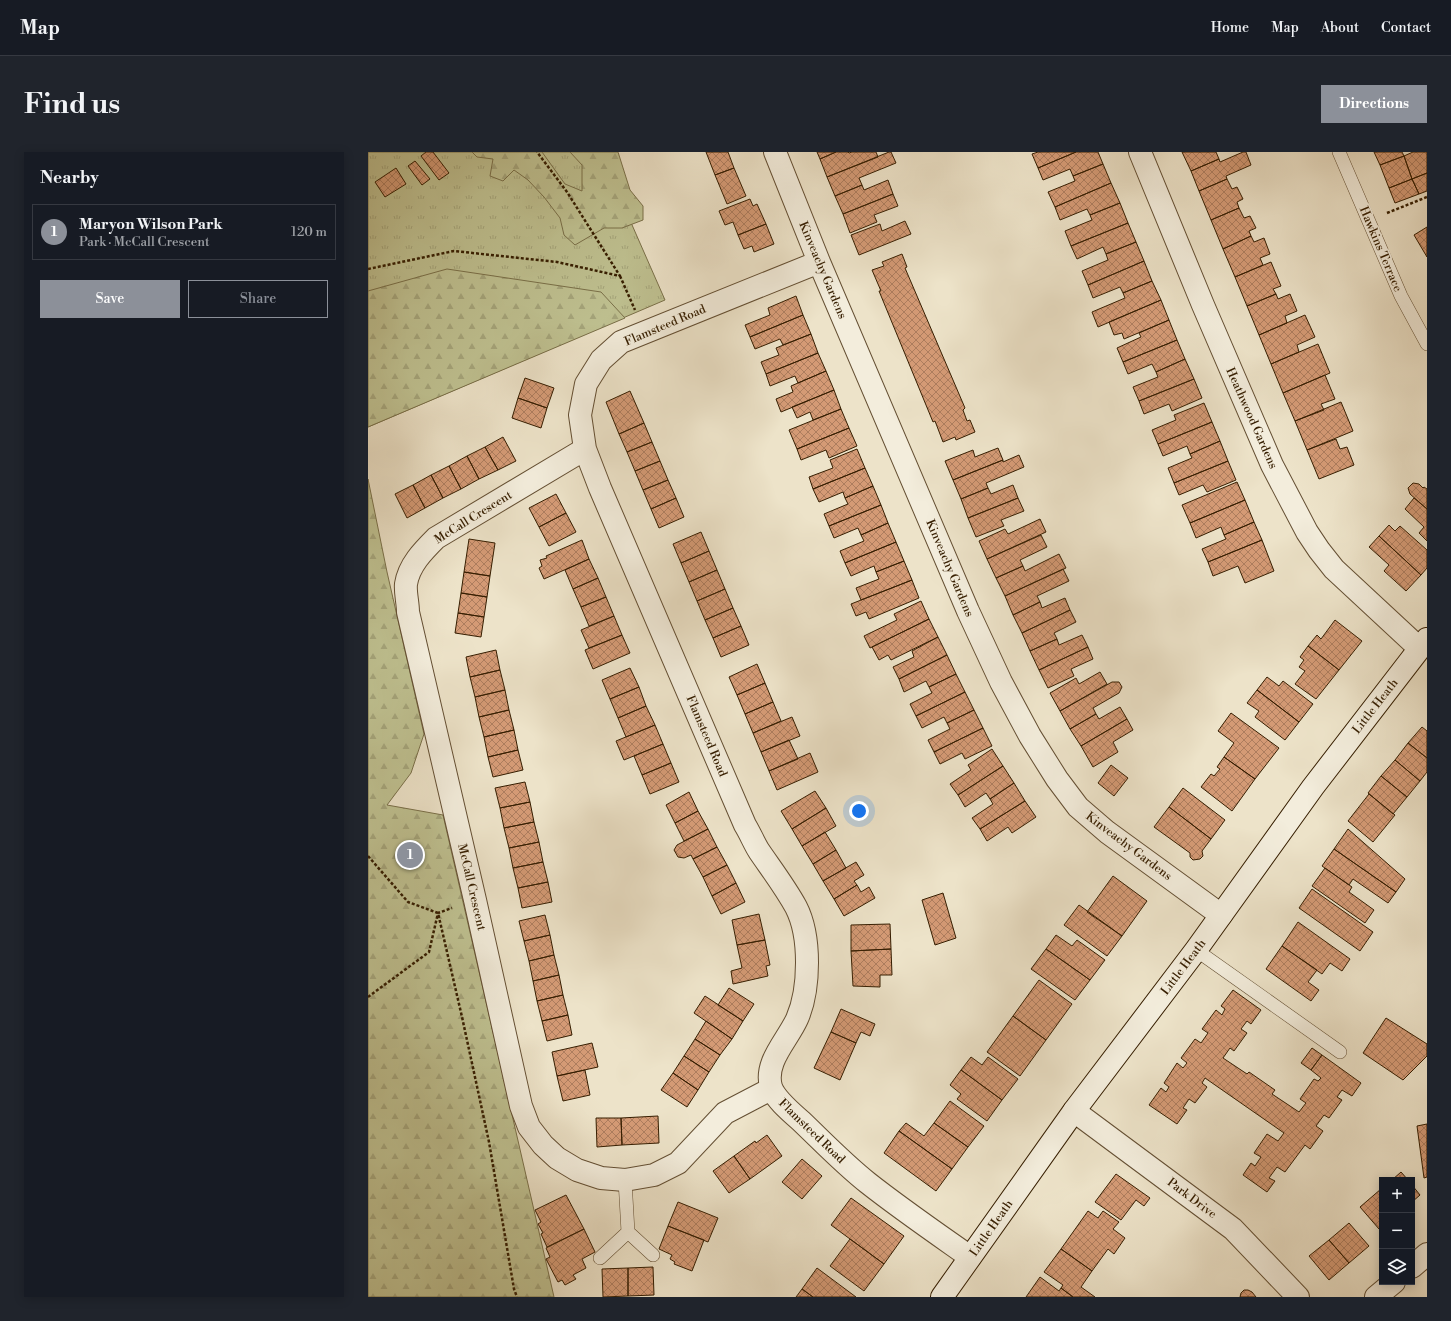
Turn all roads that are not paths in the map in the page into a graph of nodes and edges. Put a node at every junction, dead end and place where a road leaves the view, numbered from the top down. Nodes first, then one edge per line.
1 (775, 152) edge
2 (1140, 152) edge
3 (1339, 152) edge
4 (820, 262) junction
5 (1427, 344) edge
6 (585, 449) junction
7 (1423, 644) edge
8 (1221, 915) junction
9 (1196, 950) junction
10 (1340, 1052) dead end
11 (771, 1089) junction
12 (1074, 1111) junction
13 (625, 1180) junction
14 (628, 1232) junction
15 (1427, 1254) edge
16 (653, 1255) dead end
17 (600, 1258) dead end
18 (970, 1258) junction
19 (1415, 1264) edge
20 (1390, 1285) edge
21 (942, 1297) edge
22 (1298, 1297) edge
23 (1376, 1297) edge

1 - 4 street, Kinveachy Gardens
2 - 7 street, Heathwood Gardens
3 - 5 lane, Hawkins Terrace
4 - 6 street, Flamsteed Road
4 - 8 street, Kinveachy Gardens
6 - 11 street, Flamsteed Road
6 - 13 street, McCall Crescent
7 - 8 street, Little Heath
8 - 9 street, Little Heath
9 - 10 lane
9 - 12 street, Little Heath
11 - 13 street, McCall Crescent
11 - 18 street, Flamsteed Road
12 - 18 street, Little Heath
12 - 22 street, Park Drive
13 - 14 lane
14 - 16 lane
14 - 17 lane
15 - 19 street
18 - 21 street, Little Heath
20 - 23 street

